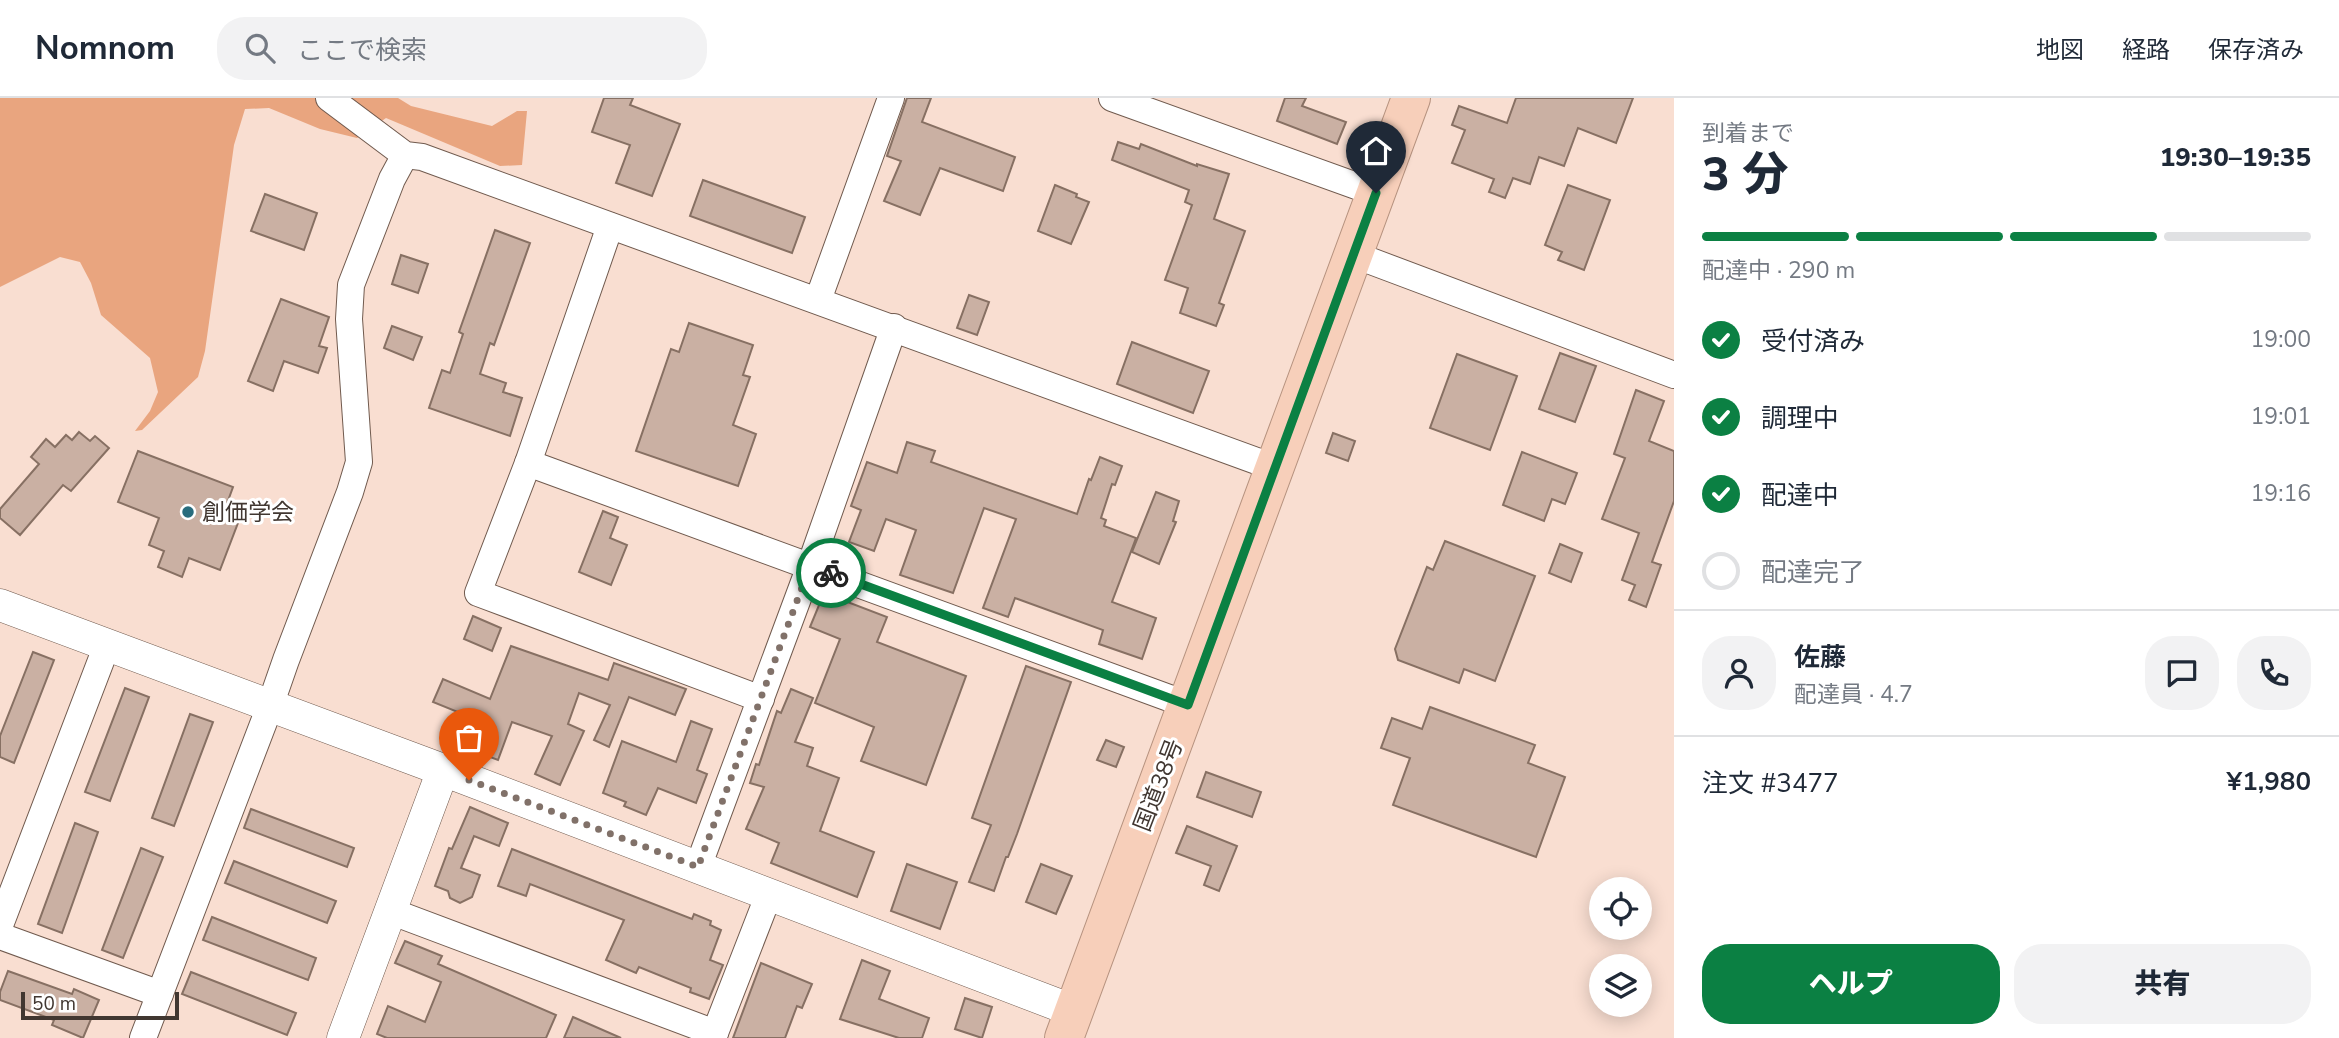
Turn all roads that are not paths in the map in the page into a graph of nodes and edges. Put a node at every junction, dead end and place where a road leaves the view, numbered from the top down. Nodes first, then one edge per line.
1 (329, 98) edge
2 (891, 98) edge
3 (1112, 98) edge
4 (1411, 98) edge
5 (405, 155) junction
6 (1376, 193) junction
7 (610, 226) junction
8 (1352, 254) junction
9 (818, 300) junction
10 (894, 327) junction
11 (1674, 375) edge
12 (528, 463) junction
13 (1276, 468) junction
14 (810, 566) junction
15 (0, 605) edge
16 (107, 645) junction
17 (761, 699) junction
18 (1188, 705) junction
19 (270, 706) junction
20 (443, 770) junction
21 (698, 867) junction
22 (769, 894) junction
23 (390, 911) junction
24 (0, 926) edge
25 (0, 936) edge
26 (160, 994) junction
27 (1069, 1024) edge
28 (714, 1035) edge
29 (143, 1038) edge
30 (343, 1038) edge

1 - 5 street
2 - 9 street
3 - 6 street
4 - 6 highway, 国道38号
5 - 7 street
5 - 19 street
6 - 8 highway, 国道38号
7 - 9 street
7 - 12 street
8 - 11 street
8 - 13 highway, 国道38号
9 - 10 street
10 - 13 street
10 - 14 street
12 - 14 street
12 - 17 street
13 - 18 highway, 国道38号
14 - 17 street
14 - 18 street
15 - 16 street
16 - 19 street
16 - 24 street
17 - 21 street
18 - 27 highway, 国道38号
19 - 20 street
19 - 26 street
20 - 21 street
20 - 23 street
21 - 22 street
22 - 27 street
22 - 28 street
23 - 28 street
23 - 30 street
25 - 26 street
26 - 29 street

